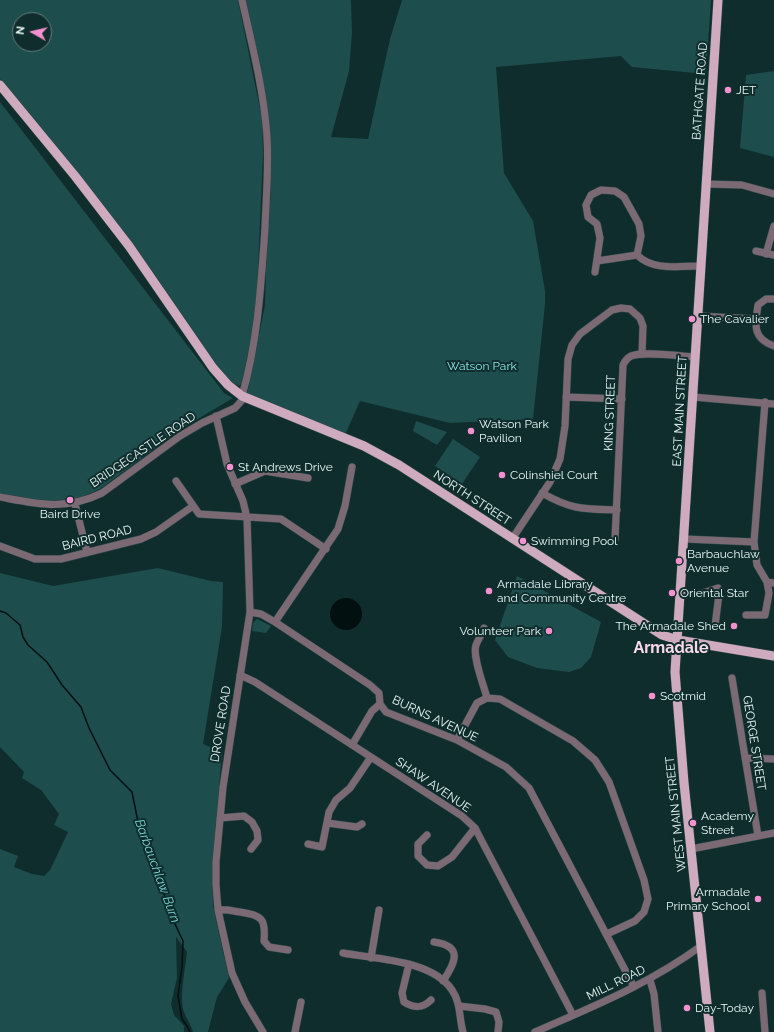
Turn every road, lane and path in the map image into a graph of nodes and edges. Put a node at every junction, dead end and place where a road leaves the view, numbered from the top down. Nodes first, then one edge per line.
1 (242, 0) edge
2 (718, 0) edge
3 (0, 85) edge
4 (706, 184) junction
5 (774, 194) edge
6 (774, 226) edge
7 (756, 251) dead end
8 (766, 254) junction
9 (637, 255) junction
10 (774, 255) edge
11 (597, 261) junction
12 (700, 266) junction
13 (595, 272) dead end
14 (774, 299) edge
15 (698, 316) junction
16 (756, 320) junction
17 (774, 346) edge
18 (642, 354) junction
19 (695, 357) junction
20 (243, 396) junction
21 (566, 397) junction
22 (692, 397) junction
23 (622, 399) junction
24 (765, 402) junction
25 (774, 404) edge
26 (216, 416) junction
27 (352, 467) dead end
28 (308, 478) dead end
29 (176, 481) dead end
30 (235, 484) junction
31 (542, 493) junction
32 (0, 497) edge
33 (75, 504) junction
34 (193, 506) junction
35 (617, 510) junction
36 (247, 518) junction
37 (512, 539) junction
38 (615, 539) dead end
39 (685, 539) junction
40 (754, 542) junction
41 (0, 546) edge
42 (326, 549) junction
43 (87, 552) junction
44 (771, 583) edge
45 (681, 592) junction
46 (250, 612) junction
47 (746, 615) dead end
48 (275, 622) junction
49 (715, 626) dead end
50 (484, 628) dead end
51 (678, 640) junction
52 (774, 656) edge
53 (240, 675) junction
54 (732, 678) dead end
55 (487, 698) junction
56 (380, 704) junction
57 (457, 740) junction
58 (352, 745) junction
59 (371, 757) junction
60 (745, 758) junction
61 (774, 759) edge
62 (220, 818) junction
63 (327, 823) junction
64 (362, 824) dead end
65 (475, 828) junction
66 (774, 833) edge
67 (427, 835) dead end
68 (758, 836) junction
69 (308, 844) dead end
70 (251, 849) dead end
71 (691, 849) junction
72 (218, 910) junction
73 (379, 910) dead end
74 (607, 934) junction
75 (434, 942) dead end
76 (701, 946) junction
77 (288, 950) dead end
78 (343, 953) dead end
79 (371, 958) junction
80 (409, 964) junction
81 (650, 980) junction
82 (443, 981) junction
83 (634, 988) junction
84 (762, 993) dead end
85 (431, 1000) dead end
86 (301, 1002) dead end
87 (459, 1006) junction
88 (573, 1015) junction
89 (263, 1032) edge
90 (295, 1032) edge
91 (464, 1032) edge
92 (498, 1032) edge
93 (535, 1032) edge
94 (658, 1032) edge
95 (710, 1032) edge
96 (765, 1032) edge

1 - 20 street
2 - 4 main road, BATHGATE ROAD
3 - 20 main road, NORTH STREET
4 - 5 street
4 - 12 main road, EAST MAIN STREET
6 - 8 street
7 - 8 street
8 - 10 street
9 - 11 street
9 - 11 street
9 - 12 street
11 - 13 street
12 - 15 main road, EAST MAIN STREET
14 - 16 street
15 - 16 street
15 - 19 main road, EAST MAIN STREET
16 - 17 street
18 - 19 street, KING STREET
18 - 21 street
18 - 23 street, KING STREET
19 - 22 main road, EAST MAIN STREET
20 - 26 street, BRIDGECASTLE ROAD
20 - 37 main road, NORTH STREET
21 - 23 street
21 - 31 street
22 - 24 street
22 - 39 main road, EAST MAIN STREET
23 - 35 street, KING STREET
24 - 25 street
24 - 40 street
26 - 30 street, DROVE ROAD
26 - 33 street, BRIDGECASTLE ROAD
27 - 42 street
28 - 30 street
29 - 34 street
30 - 36 street, DROVE ROAD
31 - 35 street
31 - 37 street
32 - 33 street, BRIDGECASTLE ROAD
33 - 43 street
34 - 36 street
34 - 43 street, BAIRD ROAD
35 - 38 street, KING STREET
36 - 42 street
36 - 46 street, DROVE ROAD
37 - 51 main road, NORTH STREET
39 - 40 street
39 - 45 main road, EAST MAIN STREET
40 - 44 street
41 - 43 street, BAIRD ROAD
42 - 48 street
44 - 47 street
45 - 49 street
45 - 51 main road, EAST MAIN STREET
46 - 48 street, BURNS AVENUE
46 - 53 street, DROVE ROAD
48 - 56 street, BURNS AVENUE
50 - 55 street
51 - 52 main road, NORTH STREET
51 - 71 main road, WEST MAIN STREET
53 - 58 street, SHAW AVENUE
53 - 62 street, DROVE ROAD
54 - 60 street, GEORGE STREET
55 - 57 street
55 - 74 street
56 - 57 street, BURNS AVENUE
56 - 58 street
57 - 74 street, BURNS AVENUE
58 - 59 street, SHAW AVENUE
59 - 63 street
59 - 65 street, SHAW AVENUE
60 - 61 street
60 - 68 street, GEORGE STREET
62 - 70 street
62 - 72 street, DROVE ROAD
63 - 64 street
63 - 69 street
65 - 67 street
65 - 88 street, SHAW AVENUE
66 - 68 street
68 - 71 street
71 - 76 main road, WEST MAIN STREET
72 - 77 street
72 - 89 street, DROVE ROAD
73 - 79 street
74 - 83 street, BURNS AVENUE
75 - 82 street
76 - 81 street, MILL ROAD
76 - 95 main road, WEST MAIN STREET
78 - 79 street
79 - 80 street
80 - 82 street
80 - 85 street
81 - 83 street, MILL ROAD
81 - 94 street
82 - 87 street
83 - 88 street, MILL ROAD
84 - 96 street
86 - 90 street
87 - 91 street
87 - 92 street
88 - 93 street, MILL ROAD

